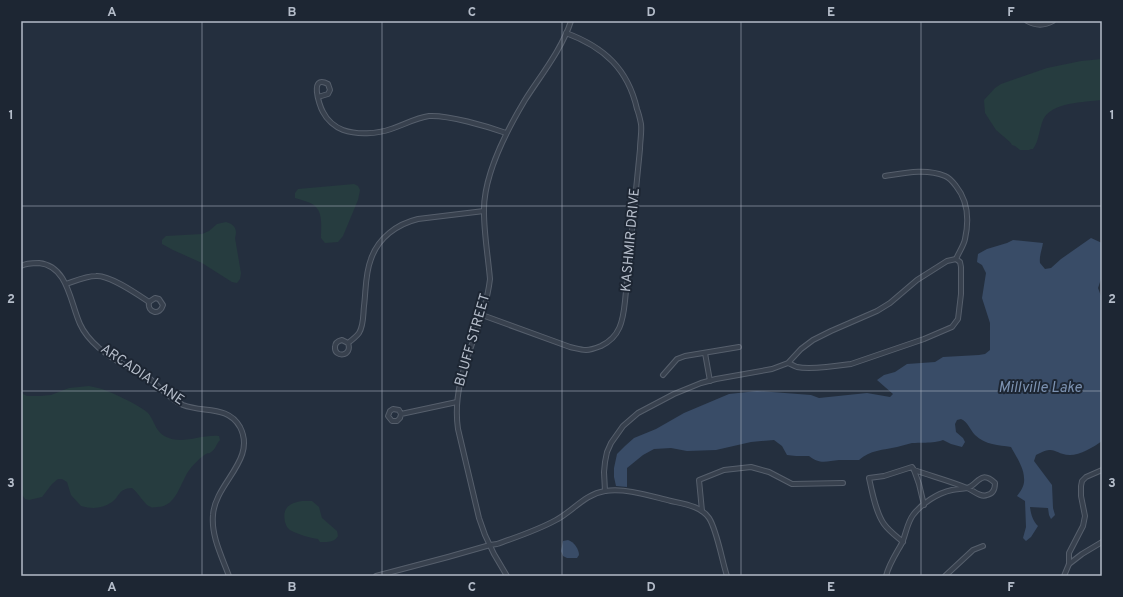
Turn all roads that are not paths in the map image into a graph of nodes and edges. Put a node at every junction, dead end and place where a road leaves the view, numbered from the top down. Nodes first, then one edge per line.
1 (571, 21) edge
2 (1027, 21) edge
3 (1053, 21) edge
4 (566, 33) junction
5 (318, 97) dead end
6 (506, 133) junction
7 (884, 176) dead end
8 (484, 211) junction
9 (956, 258) junction
10 (21, 266) edge
11 (66, 284) junction
12 (149, 302) dead end
13 (482, 315) junction
14 (348, 343) dead end
15 (739, 347) dead end
16 (705, 353) junction
17 (788, 363) junction
18 (663, 375) dead end
19 (710, 381) junction
20 (457, 402) junction
21 (401, 414) dead end
22 (914, 470) junction
23 (1102, 470) edge
24 (843, 483) dead end
25 (968, 488) junction
26 (605, 491) junction
27 (924, 505) junction
28 (702, 511) junction
29 (903, 542) junction
30 (1102, 542) edge
31 (490, 545) junction
32 (983, 546) dead end
33 (1069, 564) junction
34 (229, 576) edge
35 (376, 576) edge
36 (507, 576) edge
37 (727, 576) edge
38 (886, 576) edge
39 (945, 576) edge
40 (1064, 576) edge

1 - 4 street, BLUFF STREET
2 - 3 street
4 - 6 street, BLUFF STREET
4 - 13 street, KASHMIR DRIVE
5 - 6 street
6 - 8 street, BLUFF STREET
7 - 9 street
8 - 13 street, BLUFF STREET
8 - 14 street
9 - 17 street
9 - 17 street
10 - 11 street, ARCADIA LANE
11 - 12 street
11 - 34 street, ARCADIA LANE
13 - 20 street, BLUFF STREET
15 - 16 street
16 - 18 street
16 - 19 street
17 - 19 street
19 - 26 street
20 - 21 street
20 - 31 street, BLUFF STREET
22 - 25 street
22 - 27 street
22 - 29 street
23 - 33 street
24 - 28 street
25 - 25 street
25 - 27 street
26 - 28 street
26 - 31 street
27 - 29 street
28 - 37 street
29 - 38 street
30 - 33 street
31 - 35 street
31 - 36 street, BLUFF STREET
32 - 39 street
33 - 40 street

